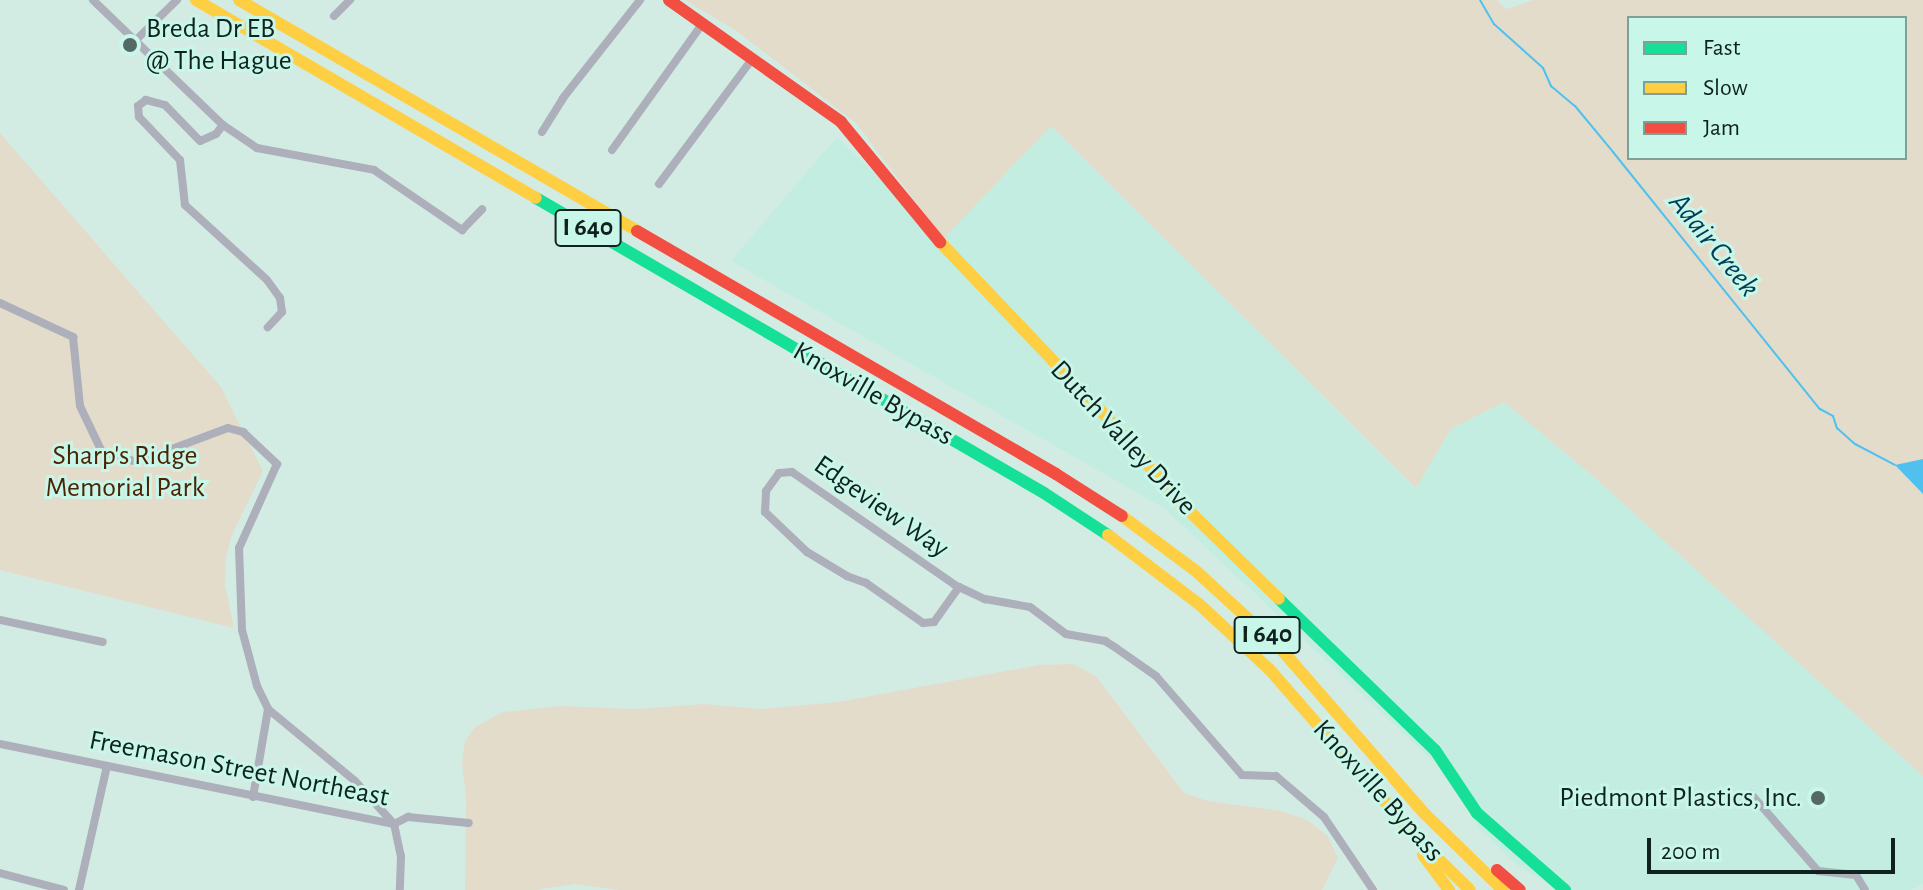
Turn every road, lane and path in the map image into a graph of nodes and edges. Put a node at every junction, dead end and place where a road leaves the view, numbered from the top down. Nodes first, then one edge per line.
1 (93, 0) edge
2 (177, 0) edge
3 (196, 0) edge
4 (239, 0) edge
5 (350, 0) edge
6 (640, 0) edge
7 (669, 0) edge
8 (334, 16) dead end
9 (703, 23) junction
10 (137, 39) junction
11 (754, 57) junction
12 (223, 125) junction
13 (542, 132) dead end
14 (612, 150) dead end
15 (659, 184) dead end
16 (482, 209) dead end
17 (0, 303) edge
18 (268, 327) dead end
19 (1115, 512) junction
20 (959, 587) junction
21 (0, 620) edge
22 (103, 642) dead end
23 (268, 709) junction
24 (0, 744) edge
25 (107, 766) junction
26 (1751, 794) dead end
27 (253, 797) junction
28 (1387, 805) junction
29 (469, 823) dead end
30 (394, 824) junction
31 (0, 873) edge
32 (64, 890) edge
33 (79, 890) edge
34 (400, 890) edge
35 (1373, 890) edge
36 (1449, 890) edge
37 (1470, 890) edge
38 (1503, 890) edge
39 (1520, 890) edge
40 (1565, 890) edge
41 (1865, 890) edge

1 - 10 street
2 - 10 street
3 - 28 main road, Knoxville Bypass / I 640
4 - 19 main road, Knoxville Bypass / I 640
5 - 8 street
6 - 13 street
7 - 9 main road, Dutch Valley Drive
9 - 11 main road, Dutch Valley Drive
9 - 14 street
10 - 12 street
11 - 15 street
11 - 40 main road, Dutch Valley Drive
12 - 16 street
12 - 18 street
17 - 23 street
19 - 38 main road, Knoxville Bypass / I 640
19 - 39 main road
20 - 20 street, Edgeview Way
20 - 35 street, Edgeview Way
21 - 22 street
23 - 27 street
23 - 30 street
24 - 25 street, Freemason Street Northeast
25 - 27 street, Freemason Street Northeast
25 - 33 street
26 - 41 street
27 - 30 street, Freemason Street Northeast
28 - 36 main road
28 - 37 main road, Knoxville Bypass / I 640
29 - 30 street, Freemason Street Northeast
30 - 34 street
31 - 32 street

